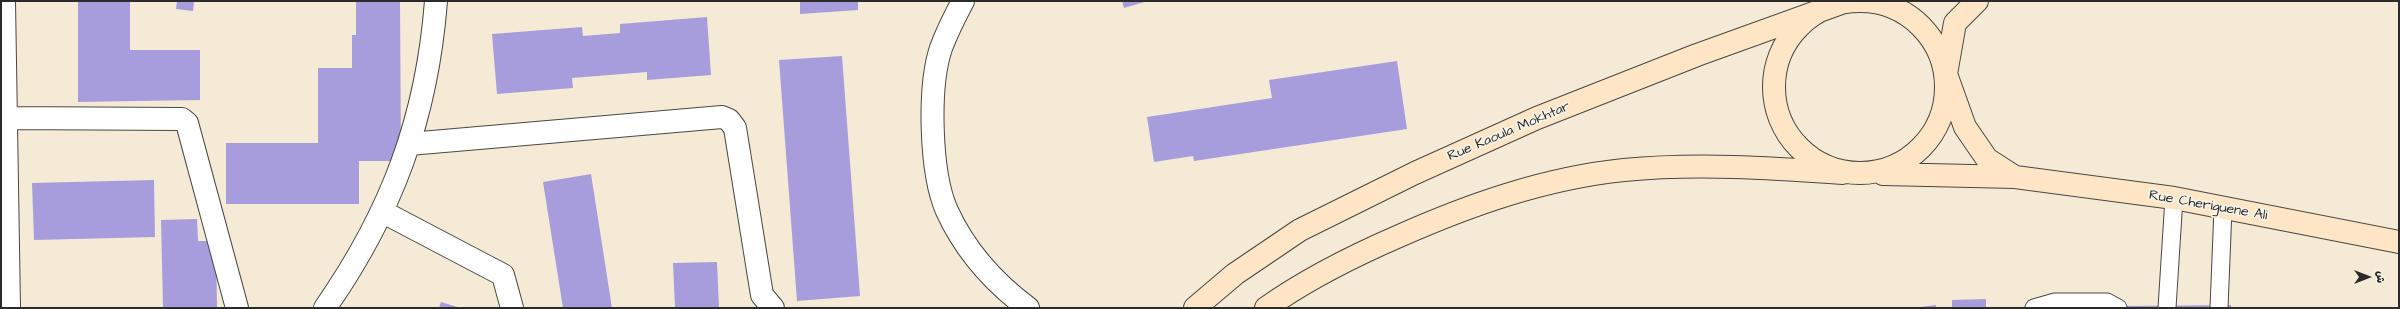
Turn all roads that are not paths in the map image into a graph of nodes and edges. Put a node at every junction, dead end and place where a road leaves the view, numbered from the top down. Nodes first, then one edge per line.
1 (4, 1) edge
2 (436, 1) edge
3 (441, 1) edge
4 (963, 1) edge
5 (1847, 1) edge
6 (1977, 1) edge
7 (1946, 74) junction
8 (6, 118) junction
9 (409, 144) junction
10 (1843, 173) junction
11 (1873, 174) junction
12 (2015, 177) junction
13 (2174, 198) junction
14 (2222, 208) junction
15 (383, 212) junction
16 (2399, 242) edge
17 (9, 308) edge
18 (237, 308) edge
19 (325, 308) edge
20 (512, 308) edge
21 (773, 308) edge
22 (1028, 308) edge
23 (1195, 308) edge
24 (1266, 308) edge
25 (2034, 308) edge
26 (2118, 308) edge
27 (2167, 308) edge
28 (2219, 308) edge

1 - 8 street
2 - 3 street
2 - 9 street
4 - 22 street
5 - 7 main road
5 - 10 main road
5 - 23 main road, Rue Kaoula Mokhtar
6 - 7 main road
7 - 11 main road
7 - 12 main road
8 - 17 street
8 - 18 street
9 - 15 street
9 - 21 street
10 - 11 main road
10 - 24 main road
11 - 12 main road
12 - 13 main road, Rue Cheriguene Ali
13 - 14 main road, Rue Cheriguene Ali
13 - 27 lane
14 - 16 main road, Rue Cheriguene Ali
14 - 28 lane
15 - 19 street
15 - 20 street
25 - 26 lane

